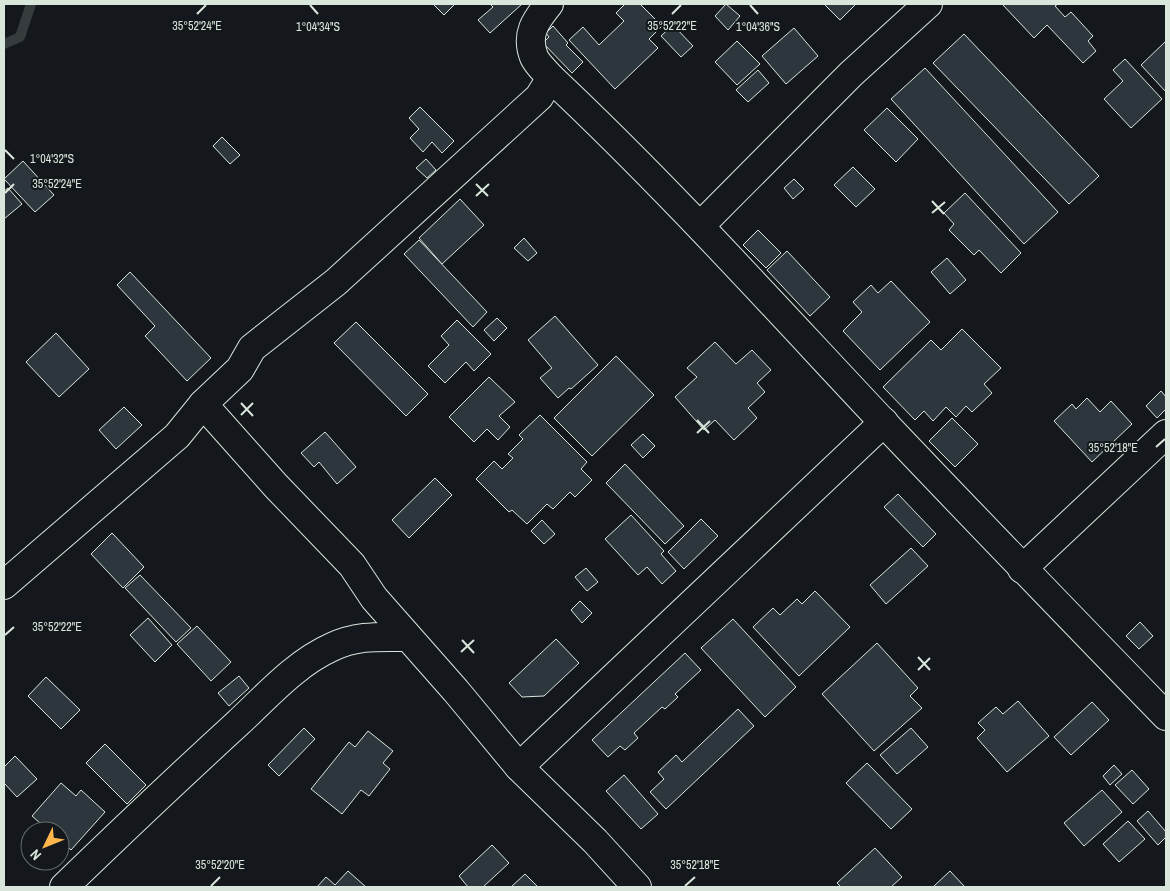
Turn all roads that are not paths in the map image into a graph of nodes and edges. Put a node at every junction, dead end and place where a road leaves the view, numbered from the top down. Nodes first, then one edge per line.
1 (549, 4) edge
2 (928, 4) edge
3 (551, 78) junction
4 (700, 226) junction
5 (203, 404) junction
6 (884, 422) junction
7 (1166, 434) edge
8 (1022, 569) junction
9 (4, 585) edge
10 (406, 637) junction
11 (1166, 716) edge
12 (519, 767) junction
13 (64, 887) edge
14 (637, 887) edge

1 - 3 street
2 - 4 street
3 - 4 street
3 - 5 street
4 - 6 street
5 - 9 street
5 - 10 street
6 - 8 street
6 - 12 street
7 - 8 street
8 - 11 street
10 - 12 street
10 - 13 street
12 - 14 street

